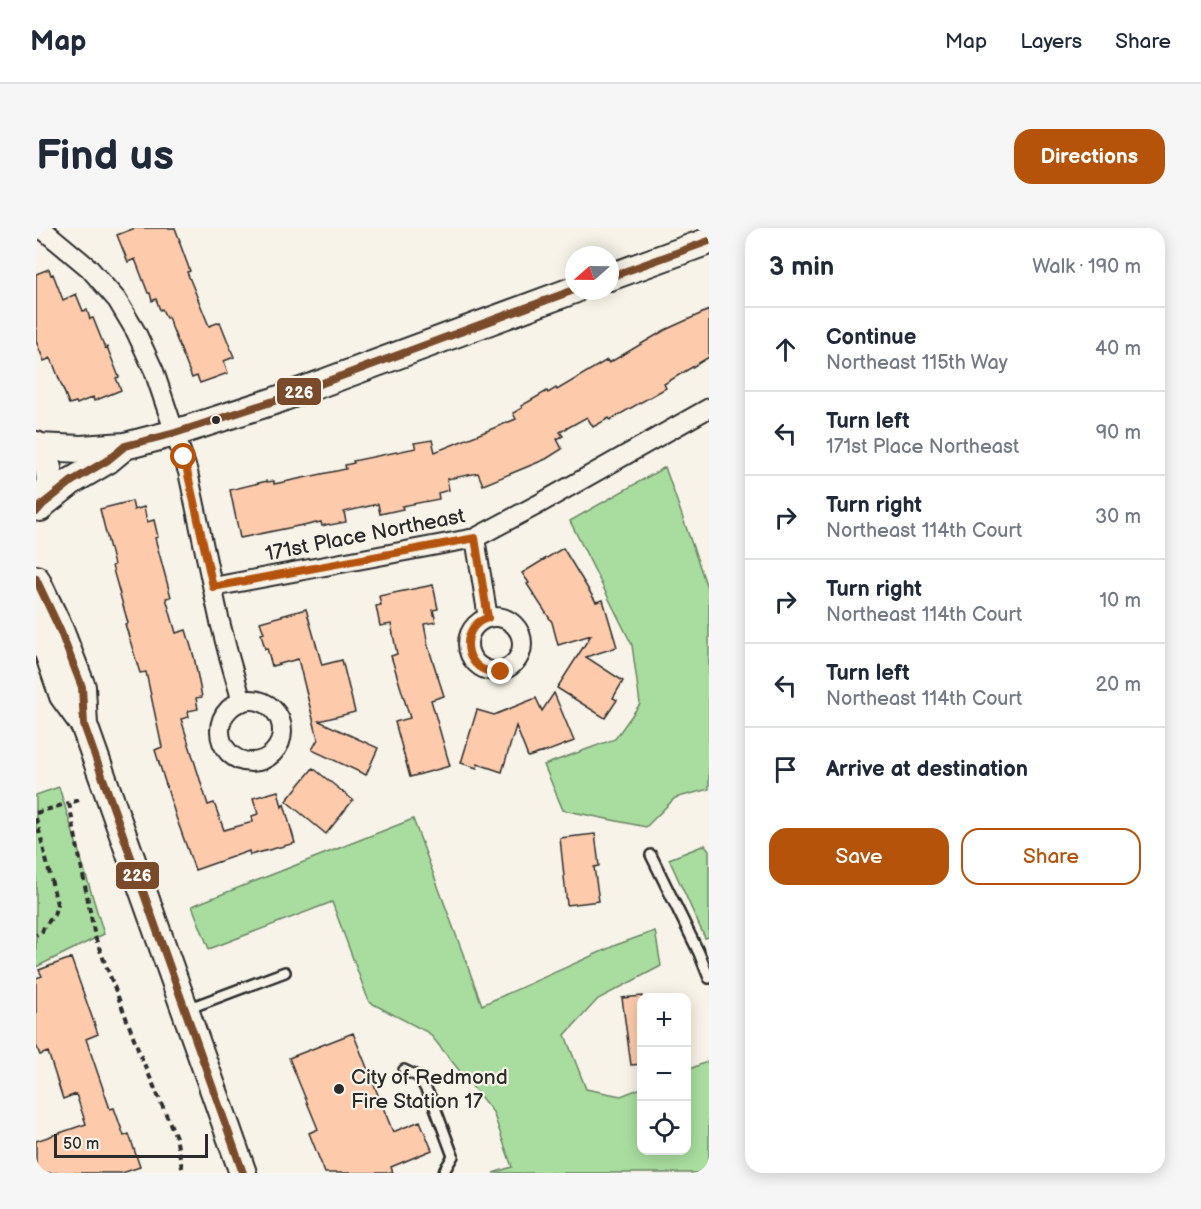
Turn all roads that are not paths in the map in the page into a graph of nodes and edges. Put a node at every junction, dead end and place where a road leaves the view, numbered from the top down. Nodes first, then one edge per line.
1 (41, 228) edge
2 (709, 242) edge
3 (619, 274) edge
4 (565, 293) edge
5 (709, 408) edge
6 (176, 433) junction
7 (37, 446) edge
8 (125, 446) junction
9 (40, 508) edge
10 (475, 538) junction
11 (36, 579) edge
12 (213, 587) junction
13 (36, 618) edge
14 (488, 618) dead end
15 (242, 702) dead end
16 (84, 725) junction
17 (651, 855) dead end
18 (285, 972) dead end
19 (709, 978) edge
20 (185, 1010) junction
21 (404, 1070) dead end
22 (243, 1173) edge
23 (443, 1173) edge

1 - 6 street
2 - 3 street
4 - 6 street
5 - 10 street, 171st Place Northeast
6 - 8 street
6 - 12 street
7 - 8 street
7 - 9 street
8 - 9 street
10 - 12 street, 171st Place Northeast
10 - 14 street
11 - 16 street
12 - 15 street
13 - 16 street
16 - 20 street
17 - 19 lane
18 - 20 lane
20 - 22 street
21 - 23 lane

